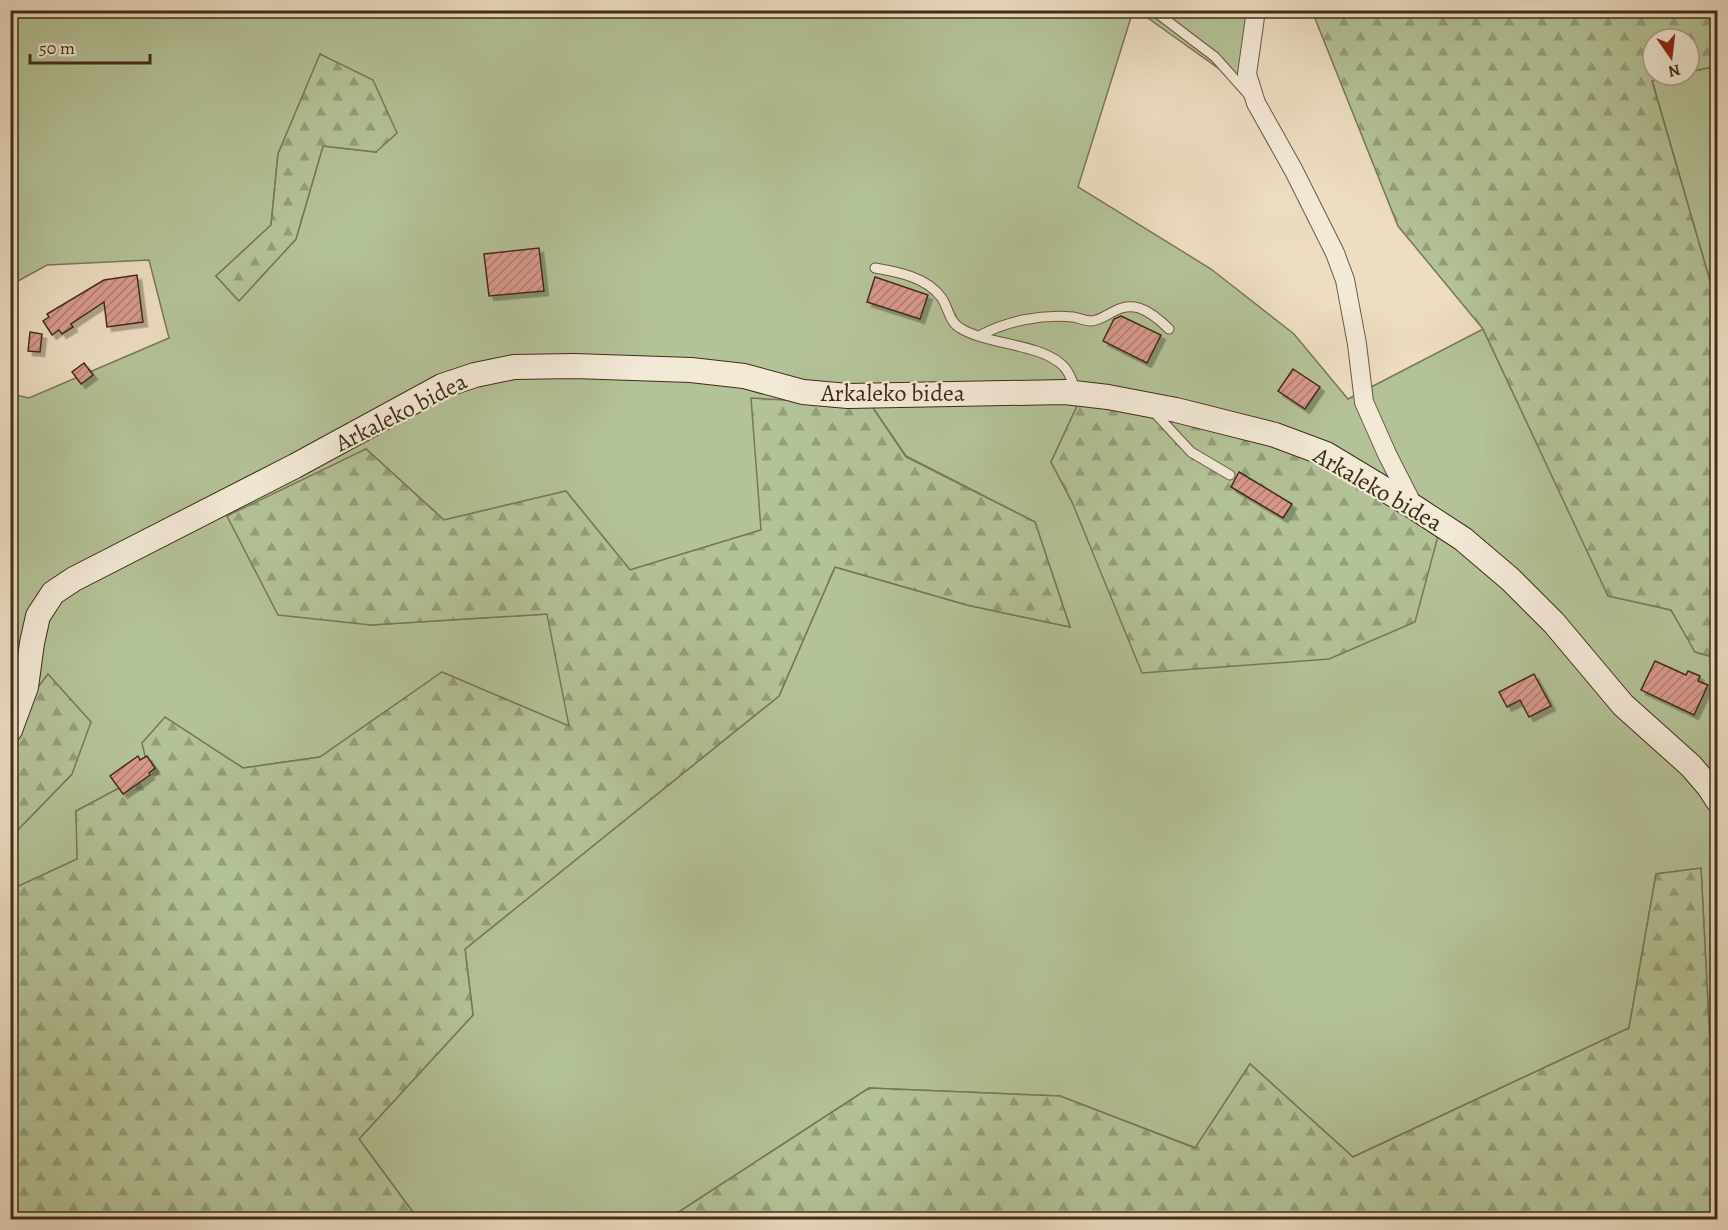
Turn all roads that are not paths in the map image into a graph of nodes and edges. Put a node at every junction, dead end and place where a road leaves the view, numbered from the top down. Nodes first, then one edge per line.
1 (1153, 10) edge
2 (1256, 10) edge
3 (1256, 103) junction
4 (875, 268) dead end
5 (1169, 329) dead end
6 (979, 336) junction
7 (1077, 393) junction
8 (1148, 405) junction
9 (1230, 475) dead end
10 (1414, 507) junction
11 (10, 730) edge
12 (1718, 801) edge

1 - 3 lane
2 - 3 street
3 - 10 street
4 - 6 lane
5 - 6 lane
6 - 7 lane
7 - 8 street, Arkaleko bidea
7 - 11 street, Arkaleko bidea
8 - 9 lane
8 - 10 street, Arkaleko bidea
10 - 12 street, Arkaleko bidea

